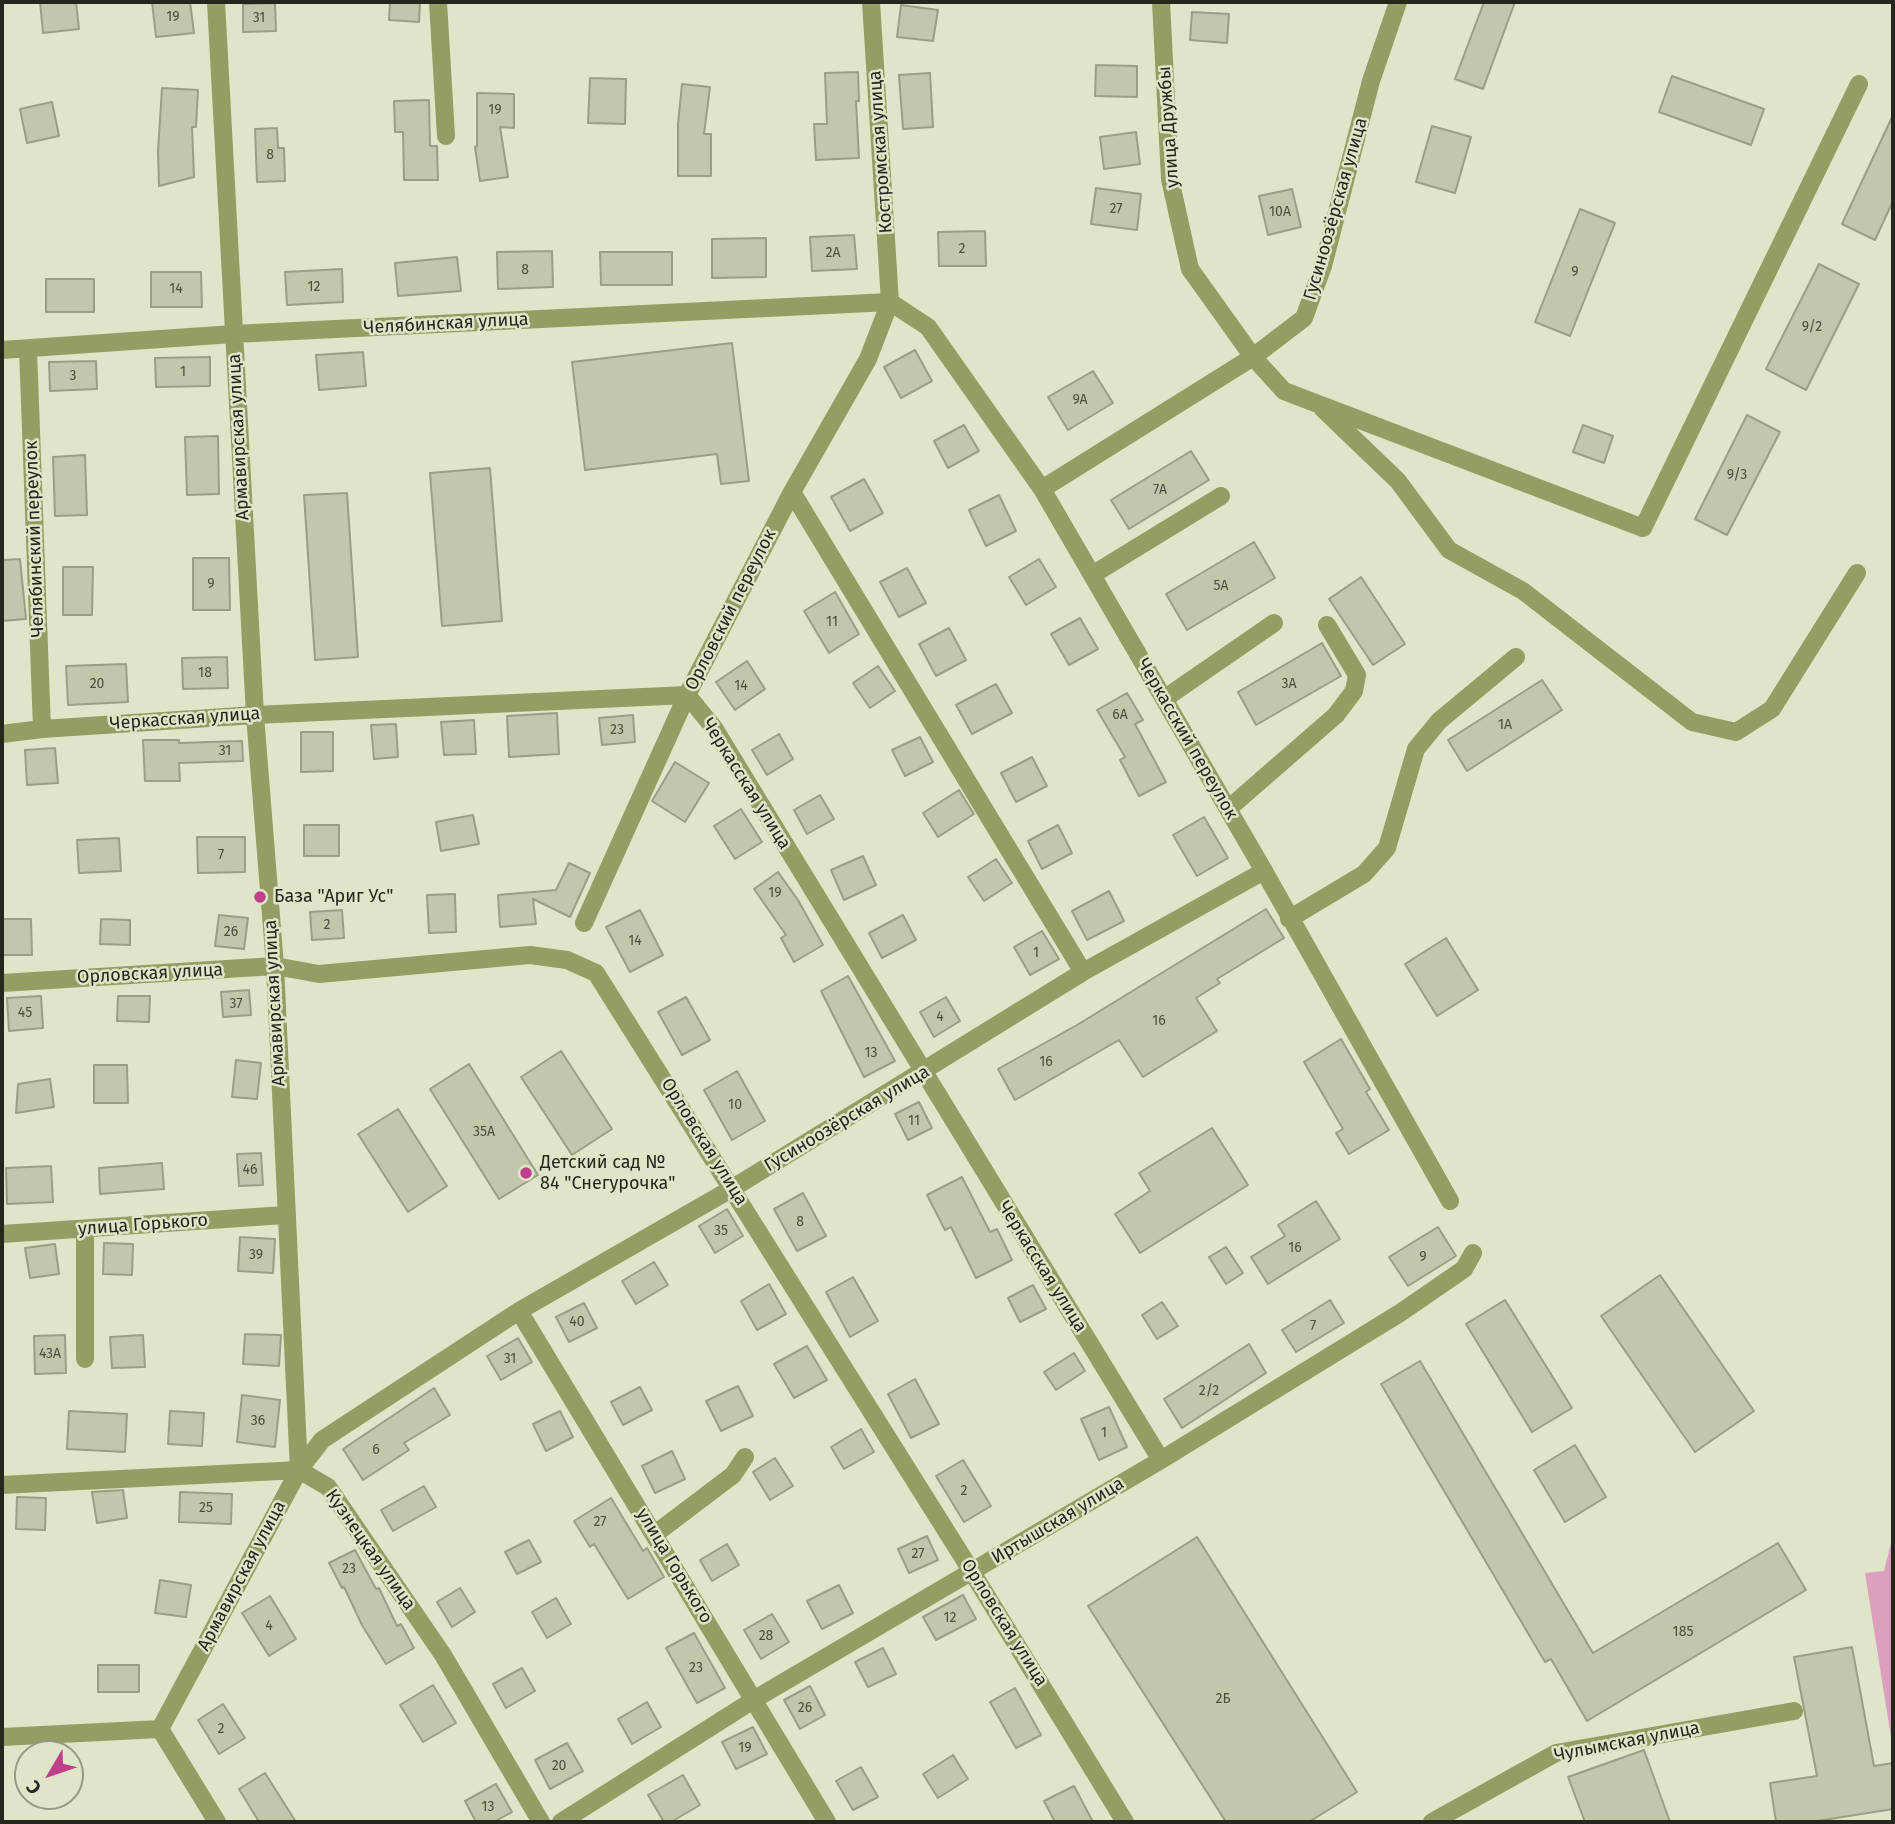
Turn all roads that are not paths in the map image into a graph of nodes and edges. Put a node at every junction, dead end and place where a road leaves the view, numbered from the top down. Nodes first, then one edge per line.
1 (216, 2) edge
2 (438, 2) edge
3 (871, 2) edge
4 (1161, 2) edge
5 (1398, 2) edge
6 (1859, 84) dead end
7 (446, 136) dead end
8 (890, 302) junction
9 (233, 334) junction
10 (28, 349) junction
11 (2, 350) edge
12 (1253, 357) junction
13 (1317, 404) junction
14 (1042, 489) junction
15 (792, 492) junction
16 (1221, 496) dead end
17 (1857, 573) dead end
18 (1092, 575) junction
19 (1274, 623) dead end
20 (1327, 625) dead end
21 (1516, 657) dead end
22 (687, 695) junction
23 (1164, 699) junction
24 (255, 715) junction
25 (41, 729) junction
26 (2, 734) edge
27 (1228, 810) junction
28 (1264, 871) junction
29 (1289, 919) junction
30 (583, 923) dead end
31 (275, 966) junction
32 (1083, 972) junction
33 (2, 983) edge
34 (922, 1073) junction
35 (733, 1188) junction
36 (1450, 1201) dead end
37 (285, 1215) junction
38 (85, 1229) junction
39 (2, 1234) edge
40 (1473, 1253) dead end
41 (519, 1311) junction
42 (85, 1359) dead end
43 (745, 1457) dead end
44 (1161, 1460) junction
45 (299, 1470) junction
46 (2, 1485) edge
47 (655, 1534) junction
48 (972, 1572) junction
49 (755, 1699) junction
50 (1794, 1711) dead end
51 (160, 1729) junction
52 (2, 1737) edge
53 (217, 1822) edge
54 (541, 1822) edge
55 (561, 1822) edge
56 (827, 1822) edge
57 (1125, 1822) edge
58 (1432, 1822) edge

1 - 9 street, Армавирская улица
2 - 7 street
3 - 8 street, Костромская улица
4 - 12 street, улица Дружбы
5 - 12 street, Гусиноозёрская улица
6 - 13 street, улица Дружбы
8 - 9 street, Челябинская улица
8 - 14 street, Черкасский переулок
8 - 15 street, Орловский переулок
9 - 10 street, Челябинская улица
9 - 24 street, Армавирская улица
10 - 11 street, Челябинская улица
10 - 25 street, Челябинский переулок
12 - 13 street, улица Дружбы
12 - 14 street, Гусиноозёрская улица
13 - 17 street
14 - 18 street, Черкасский переулок
15 - 22 street, Орловский переулок
15 - 32 street
16 - 18 street
18 - 23 street, Черкасский переулок
19 - 23 street
20 - 27 street
21 - 29 street
22 - 24 street, Черкасская улица
22 - 30 street, Орловский переулок
22 - 34 street, Черкасская улица
23 - 27 street, Черкасский переулок
24 - 25 street, Черкасская улица
24 - 31 street, Армавирская улица
25 - 26 street, Черкасская улица
27 - 28 street, Черкасский переулок
28 - 29 street, Черкасский переулок
28 - 32 street, Гусиноозёрская улица
29 - 36 street, Черкасский переулок
31 - 33 street, Орловская улица
31 - 35 street, Орловская улица
31 - 37 street, Армавирская улица
32 - 34 street, Гусиноозёрская улица
34 - 35 street, Гусиноозёрская улица
34 - 44 street, Черкасская улица
35 - 41 street, Гусиноозёрская улица
35 - 48 street, Орловская улица
37 - 38 street, улица Горького
37 - 45 street, Армавирская улица
38 - 39 street, улица Горького
38 - 42 street
40 - 44 street, Иртышская улица
41 - 45 street, Гусиноозёрская улица
41 - 47 street, улица Горького
43 - 47 street
44 - 48 street, Иртышская улица
45 - 46 street
45 - 51 street, Армавирская улица
45 - 54 street, Кузнецкая улица
47 - 49 street, улица Горького
48 - 49 street, Иртышская улица
48 - 57 street, Орловская улица
49 - 55 street, Иртышская улица
49 - 56 street, улица Горького
50 - 58 street, Чулымская улица
51 - 52 street
51 - 53 street

